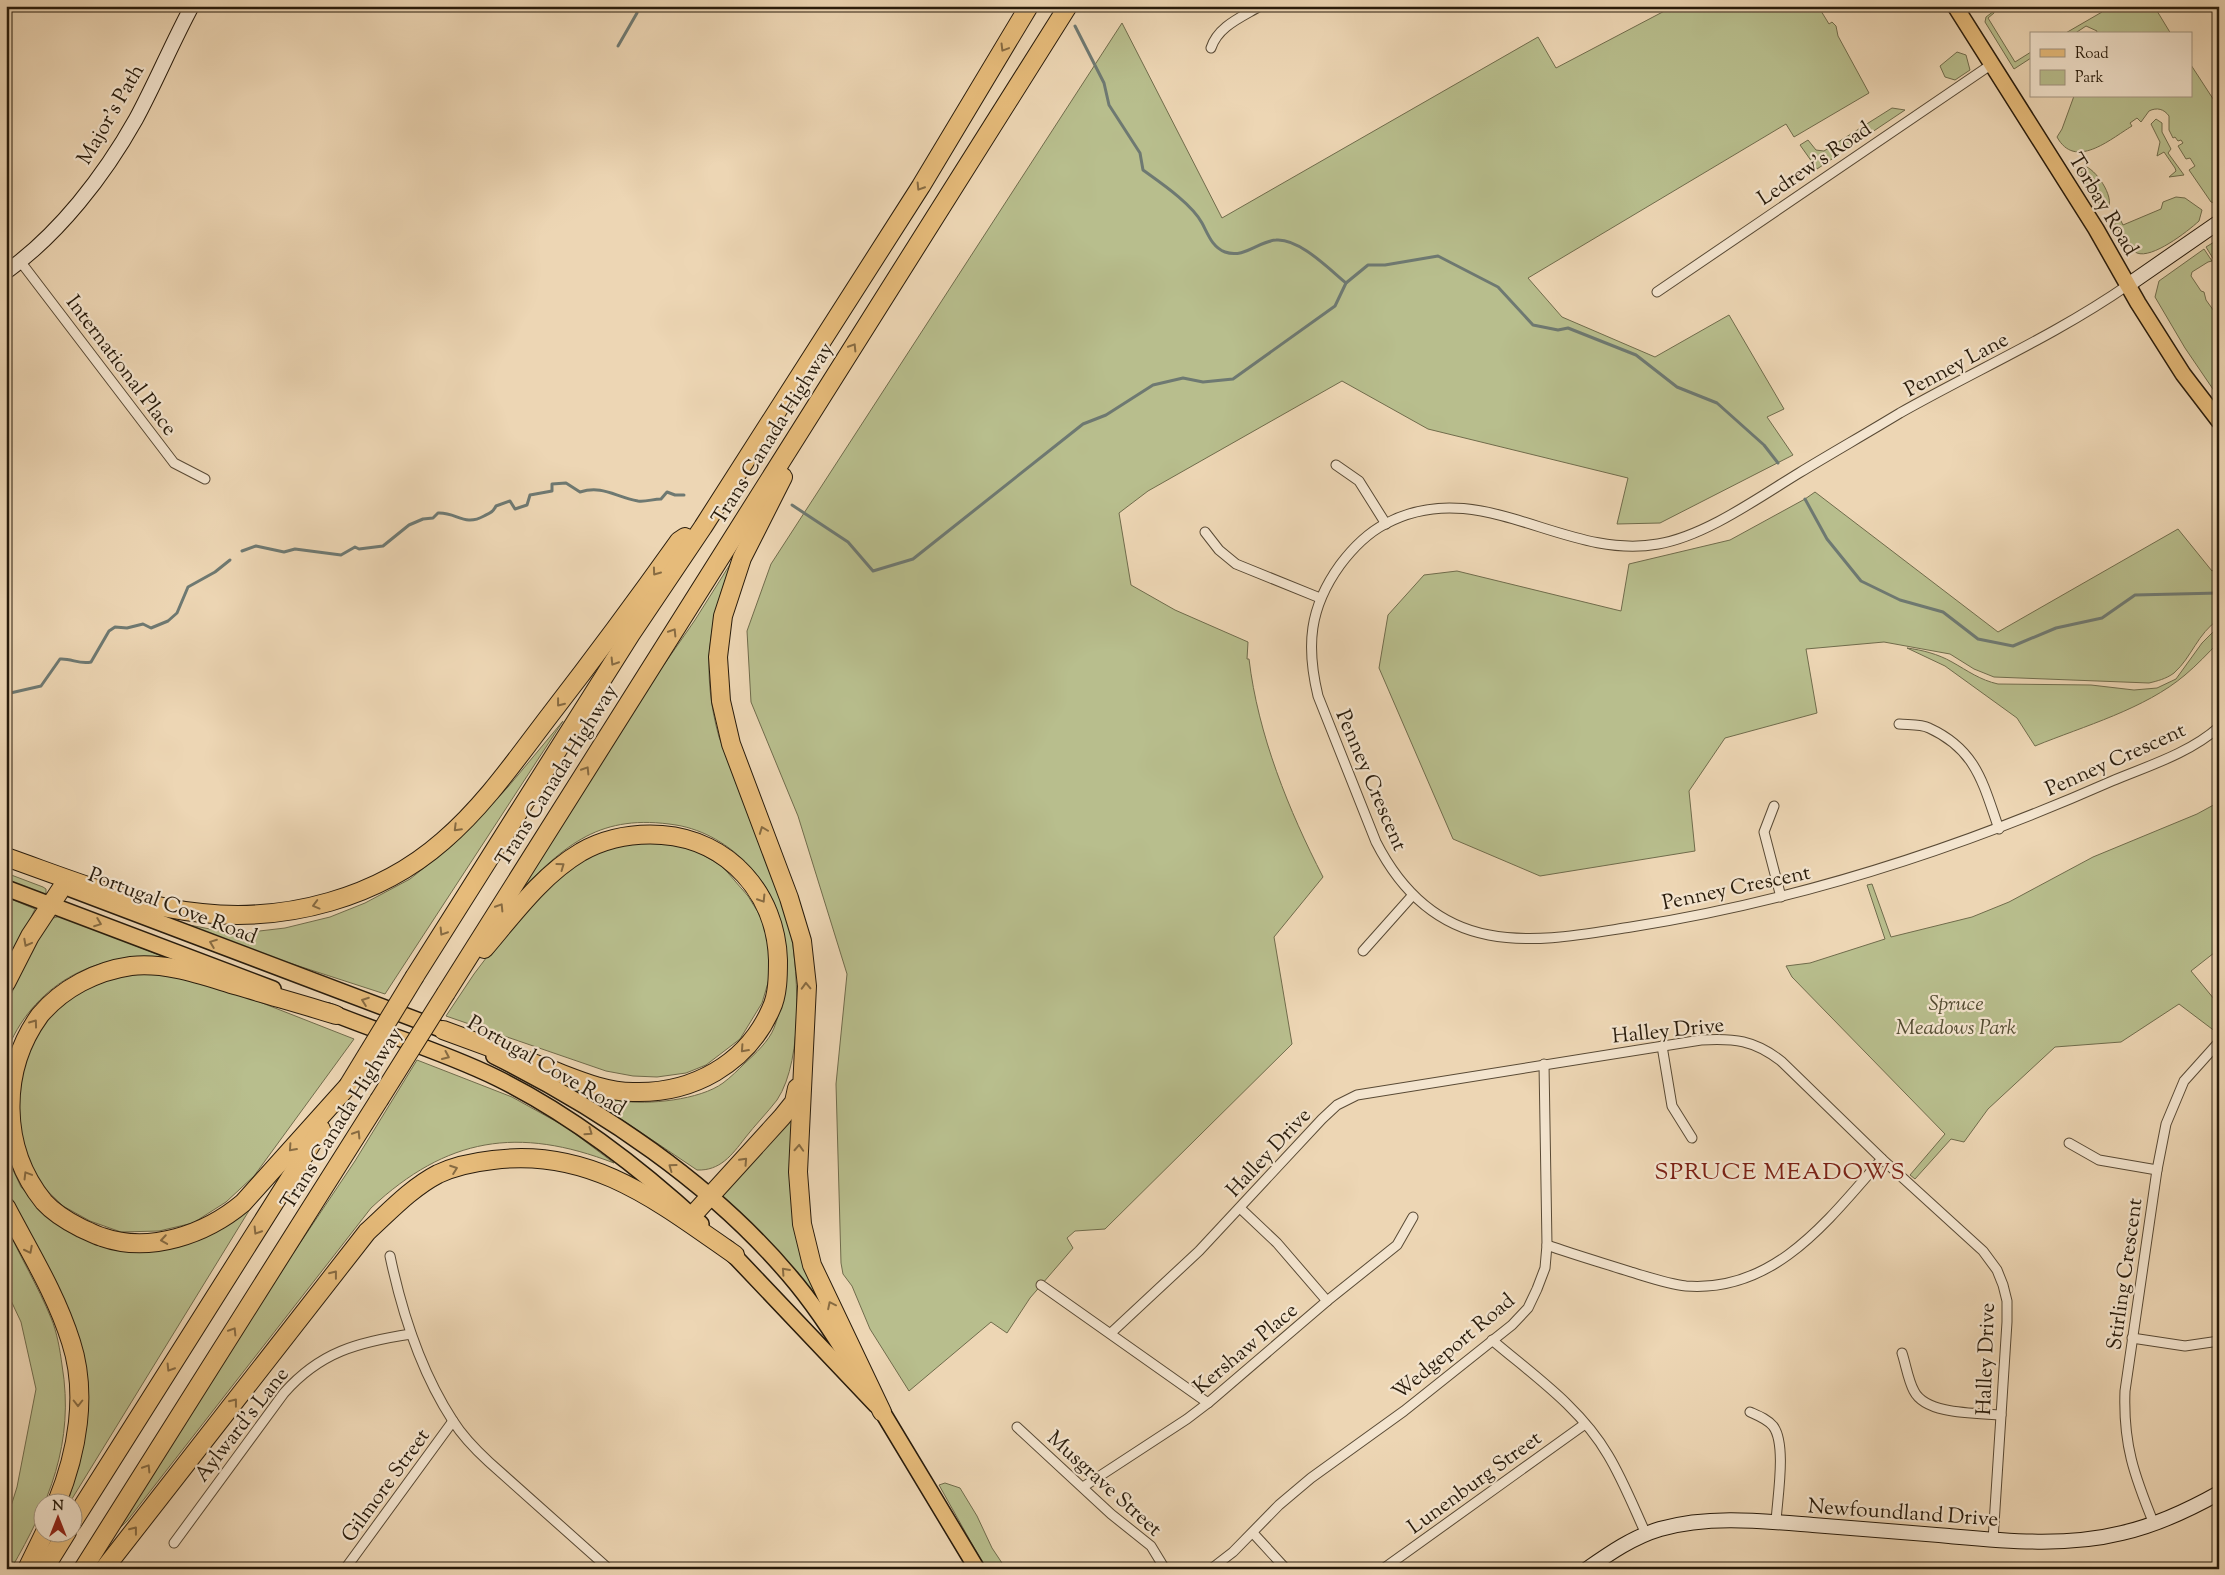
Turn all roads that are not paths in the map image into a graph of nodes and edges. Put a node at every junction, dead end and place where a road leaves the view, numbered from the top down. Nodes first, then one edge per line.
1 (192, 6) edge
2 (1030, 6) edge
3 (1068, 6) edge
4 (1260, 6) edge
5 (1955, 6) edge
6 (1212, 48) dead end
7 (1992, 64) junction
8 (2219, 222) edge
9 (20, 261) junction
10 (6, 272) edge
11 (2128, 285) junction
12 (1657, 292) dead end
13 (841, 366) junction
14 (2219, 421) edge
15 (1336, 465) dead end
16 (1800, 472) joint
17 (205, 479) dead end
18 (1386, 524) junction
19 (703, 527) junction
20 (1205, 532) dead end
21 (1320, 598) junction
22 (1899, 724) dead end
23 (2219, 727) edge
24 (1774, 806) dead end
25 (1998, 829) junction
26 (6, 857) edge
27 (6, 865) edge
28 (64, 886) junction
29 (6, 888) edge
30 (1412, 896) junction
31 (1781, 897) junction
32 (52, 906) junction
33 (1363, 951) dead end
34 (6, 983) edge
35 (446, 993) junction
36 (336, 1015) junction
37 (443, 1030) junction
38 (2219, 1042) edge
39 (1662, 1046) junction
40 (803, 1056) junction
41 (1544, 1064) junction
42 (348, 1086) junction
43 (1692, 1138) dead end
44 (2069, 1143) dead end
45 (1882, 1159) junction
46 (2156, 1170) junction
47 (711, 1197) junction
48 (6, 1207) edge
49 (1240, 1208) junction
50 (692, 1216) junction
51 (1413, 1217) dead end
52 (1547, 1245) junction
53 (735, 1255) junction
54 (390, 1256) dead end
55 (1041, 1285) dead end
56 (1327, 1301) junction
57 (1111, 1333) junction
58 (411, 1334) junction
59 (2132, 1338) junction
60 (1492, 1340) junction
61 (2219, 1341) edge
62 (1902, 1353) dead end
63 (1208, 1403) junction
64 (882, 1412) junction
65 (1750, 1412) dead end
66 (2001, 1415) junction
67 (453, 1421) junction
68 (1585, 1424) junction
69 (1017, 1427) dead end
70 (1083, 1488) junction
71 (61, 1492) edge
72 (2219, 1493) edge
73 (82, 1507) edge
74 (1776, 1522) junction
75 (2154, 1524) junction
76 (1253, 1533) junction
77 (1646, 1534) junction
78 (1993, 1540) junction
79 (40, 1542) edge
80 (61, 1542) edge
81 (174, 1543) dead end
82 (26, 1569) edge
83 (44, 1569) edge
84 (83, 1569) edge
85 (104, 1569) edge
86 (345, 1569) edge
87 (609, 1569) edge
88 (977, 1569) edge
89 (1165, 1569) edge
90 (1211, 1569) edge
91 (1286, 1569) edge
92 (1383, 1569) edge
93 (1587, 1569) edge

1 - 9 street, Major's Path
2 -> 19 highway, Trans Canada Highway
13 -> 3 highway, Trans Canada Highway
4 - 6 street
5 - 7 main road, Torbay Road
7 - 11 main road, Torbay Road
7 - 12 street, Ledrew's Road
8 - 11 street
9 - 10 street, Major's Path
9 - 17 street, International Place
11 - 14 main road, Torbay Road
11 - 16 street, Penney Lane
35 -> 13 highway, Trans Canada Highway
40 -> 13 highway
15 - 18 street
16 - 18 street, Penney Crescent
18 - 21 street, Penney Crescent
19 -> 26 highway
19 -> 42 highway, Trans Canada Highway, bridge
20 - 21 street
21 - 30 street, Penney Crescent
22 - 25 street
23 - 25 street, Penney Crescent
24 - 31 street
25 - 31 street, Penney Crescent
27 - 28 main road, Portugal Cove Road
28 - 32 highway
37 -> 28 main road, Portugal Cove Road
29 - 32 main road, Portugal Cove Road
30 - 31 street, Penney Crescent
30 - 33 street
32 -> 34 highway
32 -> 36 main road, Portugal Cove Road
35 -> 37 highway
84 -> 35 highway, Trans Canada Highway, bridge
42 -> 36 highway
36 -> 50 main road, Portugal Cove Road
47 -> 37 main road, Portugal Cove Road
38 - 46 street, Stirling Crescent
39 - 41 street, Halley Drive
39 - 43 street
39 - 45 street, Halley Drive
47 -> 40 highway
64 -> 40 highway
41 - 49 street, Halley Drive
41 - 52 street, Wedgeport Road
42 -> 73 highway, Trans Canada Highway
44 - 46 street
45 - 52 street
45 - 66 street, Halley Drive
46 - 59 street, Stirling Crescent
47 - 50 highway
64 -> 47 main road, Portugal Cove Road
48 -> 71 highway
49 - 56 street
49 - 57 street, Halley Drive
50 - 53 main road, Portugal Cove Road
51 - 56 street, Kershaw Place
52 - 60 street, Wedgeport Road
53 - 64 main road, Portugal Cove Road
85 -> 53 highway
54 - 58 street
55 - 57 street
56 - 63 street, Kershaw Place
57 - 63 street
58 - 67 street
58 - 81 street, Aylward's Lane
59 - 61 street
59 - 75 street, Stirling Crescent
60 - 68 street
60 - 76 street, Wedgeport Road
62 - 66 street
63 - 70 street, Kershaw Place
64 - 88 main road, Portugal Cove Road
65 - 74 street
66 - 78 street, Halley Drive
67 - 86 street, Gilmore Street
67 - 87 street
68 - 77 street
68 - 92 street, Lunenburg Street
69 - 70 street, Musgrave Street
70 - 89 street, Musgrave Street
72 - 75 street, Newfoundland Drive
74 - 77 street, Newfoundland Drive
74 - 78 street, Newfoundland Drive
75 - 78 street, Newfoundland Drive
76 - 90 street, Wedgeport Road
76 - 91 street
77 - 93 street, Newfoundland Drive
79 - 82 highway
80 - 83 highway

